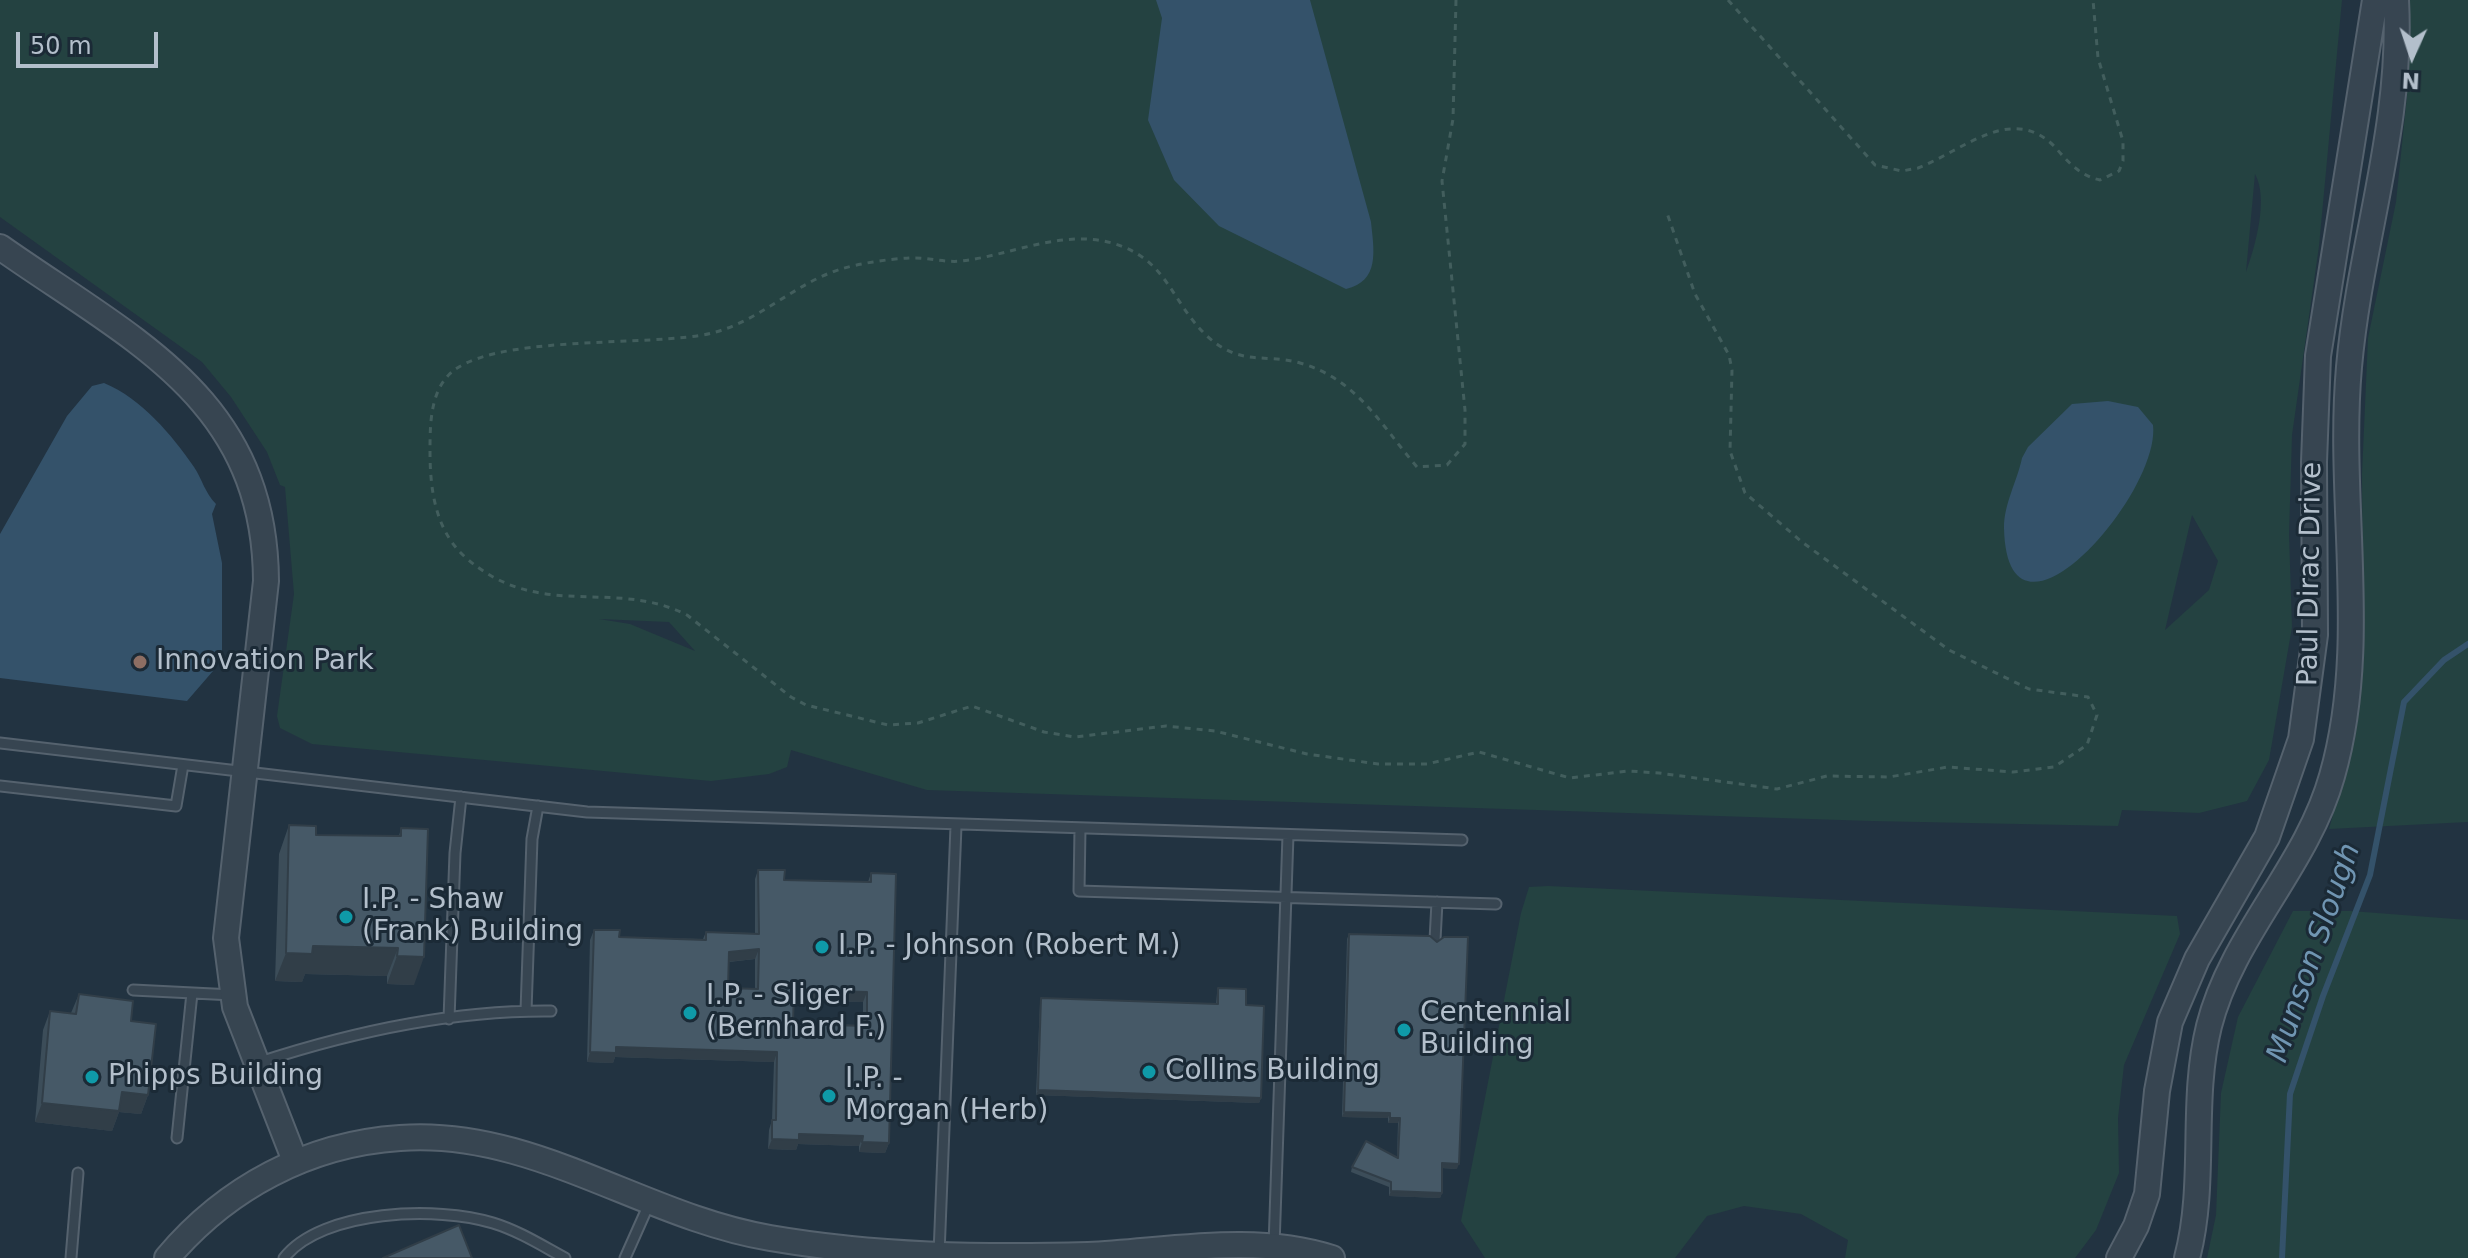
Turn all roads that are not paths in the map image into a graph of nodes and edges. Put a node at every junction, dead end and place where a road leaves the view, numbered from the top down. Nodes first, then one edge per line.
1 (2375, 0) edge
2 (2396, 0) edge
3 (0, 247) edge
4 (0, 743) edge
5 (183, 765) junction
6 (245, 773) junction
7 (0, 786) edge
8 (461, 797) junction
9 (538, 806) junction
10 (956, 826) junction
11 (1080, 829) junction
12 (1288, 835) junction
13 (1462, 840) dead end
14 (1286, 897) junction
15 (1437, 902) junction
16 (1496, 904) dead end
17 (1435, 940) edge
18 (133, 990) dead end
19 (192, 993) junction
20 (233, 995) junction
21 (526, 1011) junction
22 (551, 1011) dead end
23 (449, 1019) junction
24 (257, 1063) junction
25 (177, 1138) dead end
26 (295, 1161) junction
27 (78, 1173) dead end
28 (649, 1204) junction
29 (1274, 1246) junction
30 (939, 1255) junction
31 (900, 1256) edge
32 (71, 1258) edge
33 (167, 1258) edge
34 (284, 1258) edge
35 (565, 1258) edge
36 (625, 1258) edge
37 (1332, 1258) edge
38 (2119, 1258) edge
39 (2187, 1258) edge

1 - 38 street, Paul Dirac Drive
2 - 39 street, Paul Dirac Drive
3 - 6 street
4 - 5 lane
5 - 6 lane
5 - 7 lane
6 - 8 lane
6 - 20 street
8 - 9 lane
8 - 23 lane
9 - 10 lane
9 - 21 lane
10 - 11 lane
10 - 30 lane
11 - 12 lane
11 - 14 lane
12 - 13 lane
12 - 14 lane
14 - 15 lane
14 - 29 lane
15 - 16 lane
15 - 17 lane
18 - 19 lane
19 - 20 lane
19 - 25 lane
20 - 24 street
21 - 22 lane
21 - 23 lane
23 - 24 lane
24 - 26 street
26 - 28 street
26 - 33 street
27 - 32 lane
28 - 31 street
28 - 36 lane
29 - 30 street
29 - 37 street
30 - 31 street
34 - 35 lane

